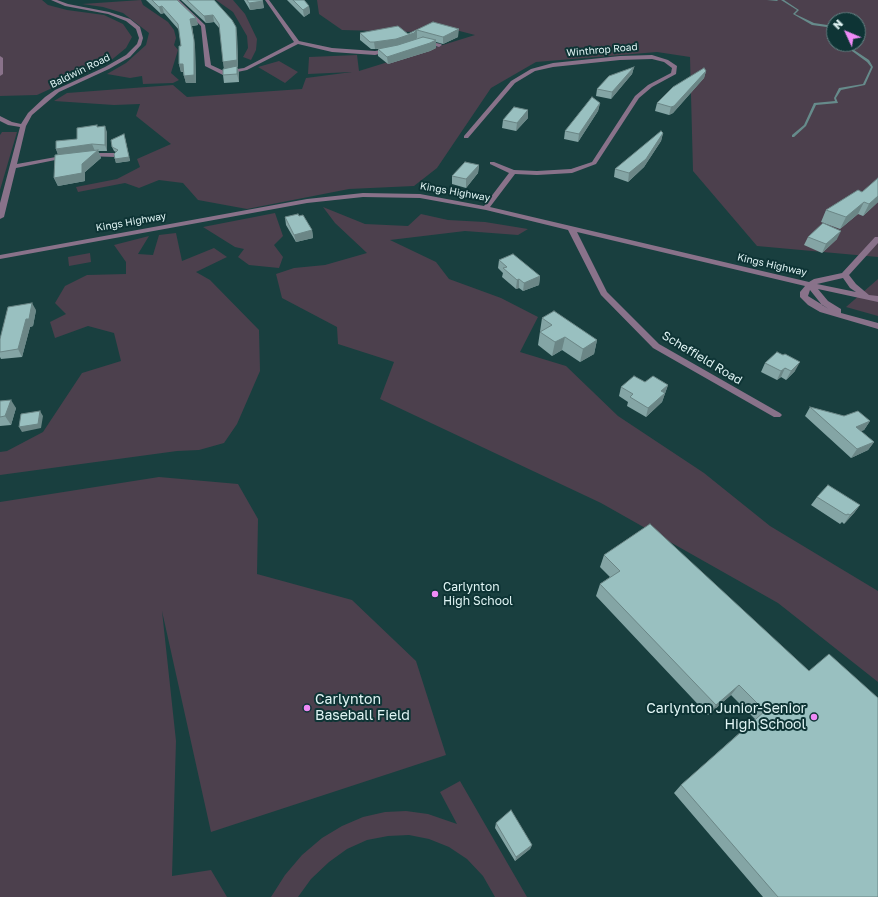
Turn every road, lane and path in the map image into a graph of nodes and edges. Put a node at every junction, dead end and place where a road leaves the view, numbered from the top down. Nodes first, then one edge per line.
1 (53, 0) edge
2 (176, 0) edge
3 (267, 0) edge
4 (420, 41) edge
5 (297, 42) junction
6 (439, 45) edge
7 (398, 49) edge
8 (0, 58) edge
9 (0, 74) edge
10 (0, 118) edge
11 (23, 126) junction
12 (466, 136) dead end
13 (115, 155) edge
14 (492, 163) dead end
15 (12, 167) junction
16 (513, 172) junction
17 (486, 208) junction
18 (0, 217) edge
19 (572, 230) junction
20 (878, 239) edge
21 (0, 257) edge
22 (845, 275) junction
23 (810, 285) junction
24 (867, 297) junction
25 (878, 299) edge
26 (846, 316) junction
27 (878, 326) edge
28 (777, 415) dead end

1 - 11 street, Baldwin Road
2 - 5 street
3 - 5 street
4 - 6 street
5 - 7 street
8 - 9 street
10 - 11 street
11 - 15 street, Baldwin Road
12 - 16 street, Winthrop Road
13 - 15 street
14 - 16 street, Winthrop Road
15 - 18 street, Baldwin Road
16 - 17 street
17 - 19 street, Kings Highway
17 - 21 street, Kings Highway
19 - 23 street, Kings Highway
19 - 28 street, Scheffield Road
20 - 22 street
22 - 23 street
22 - 24 street
23 - 24 street, Kings Highway
23 - 26 street
23 - 26 street
24 - 25 street, Kings Highway
26 - 27 street

